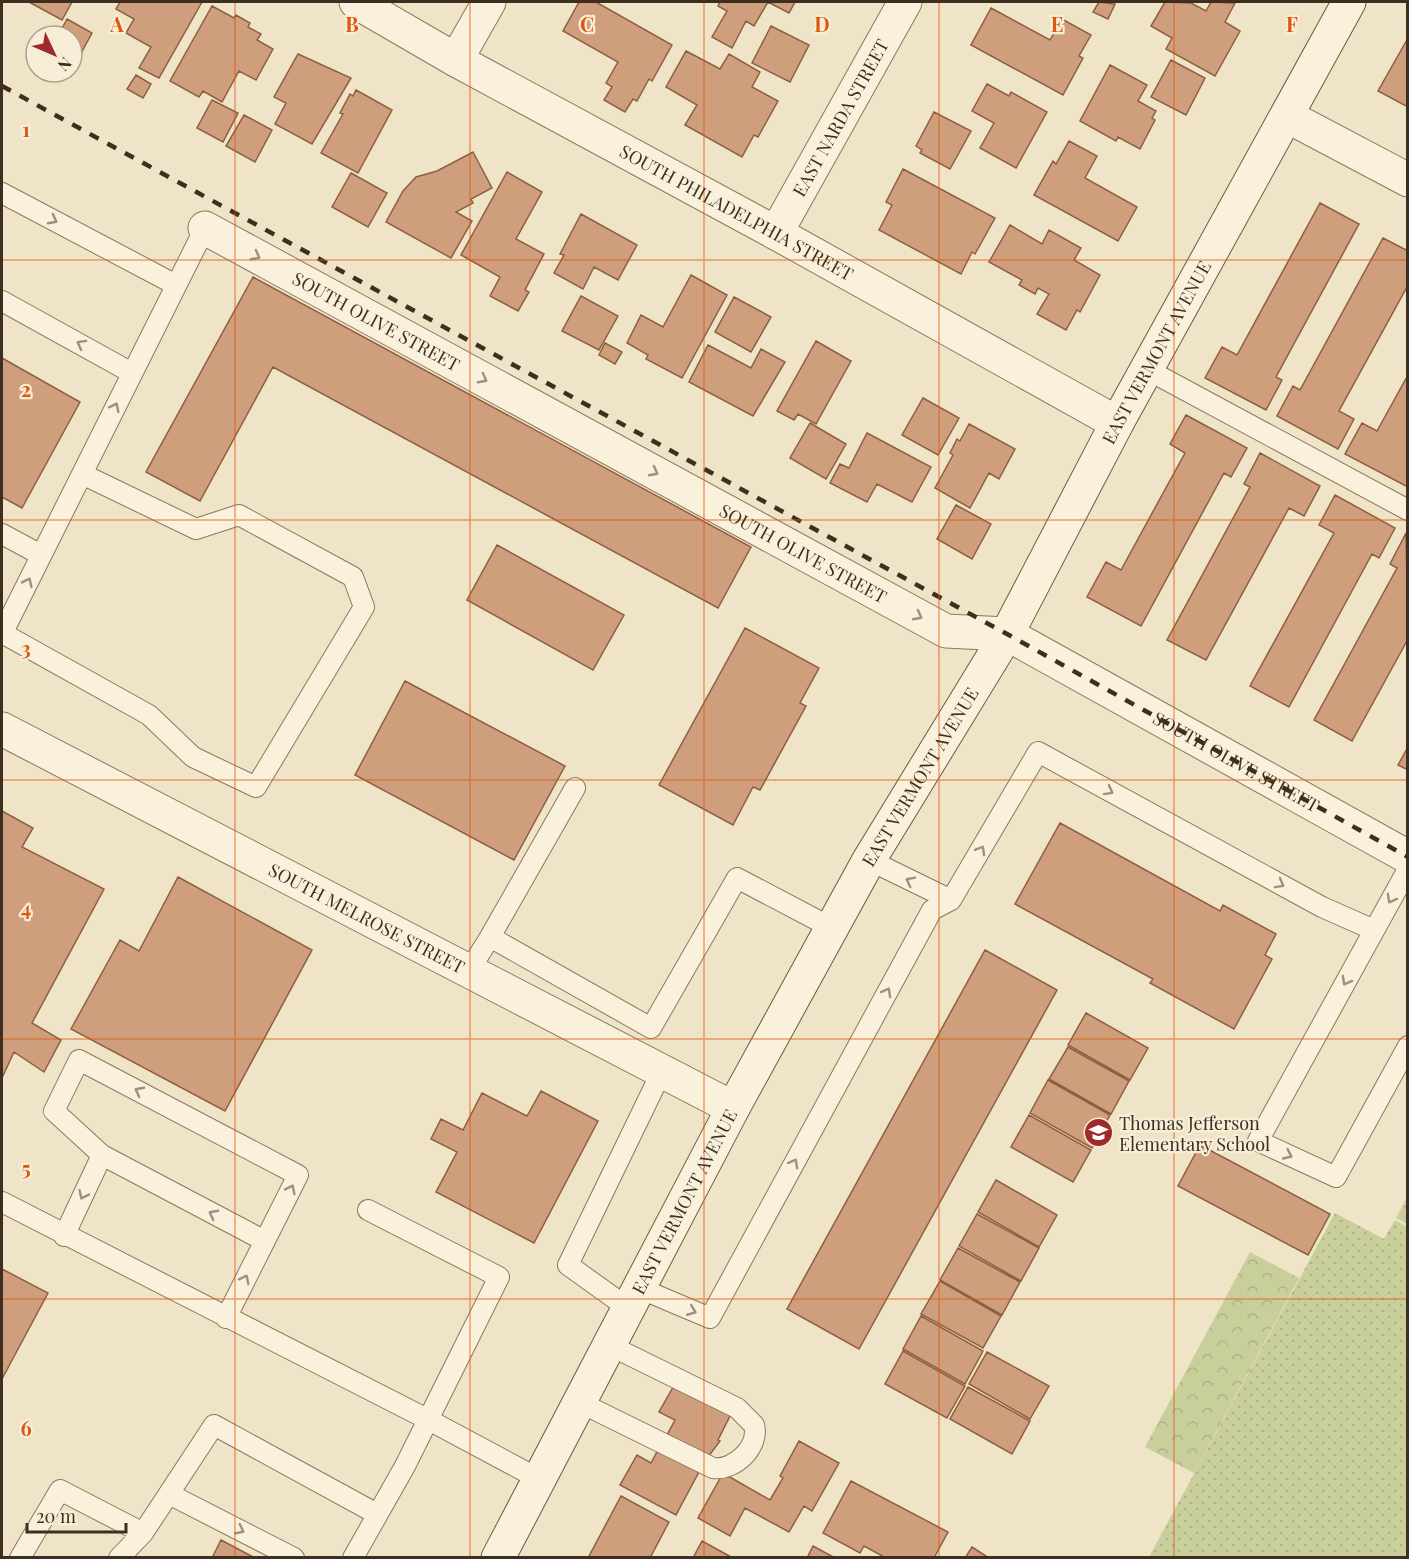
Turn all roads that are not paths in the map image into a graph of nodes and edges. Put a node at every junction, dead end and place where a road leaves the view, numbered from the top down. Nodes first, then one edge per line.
1 (356, 2) edge
2 (489, 2) edge
3 (904, 2) edge
4 (1349, 2) edge
5 (456, 60) junction
6 (1287, 116) junction
7 (1407, 180) edge
8 (2, 193) edge
9 (205, 228) joint
10 (777, 233) junction
11 (176, 285) junction
12 (2, 301) edge
13 (1148, 370) junction
14 (132, 373) junction
15 (1117, 423) junction
16 (82, 474) junction
17 (1407, 510) edge
18 (2, 534) edge
19 (41, 555) junction
20 (2, 634) edge
21 (1007, 634) junction
22 (2, 729) edge
23 (575, 788) dead end
24 (1407, 857) edge
25 (869, 860) junction
26 (1407, 869) edge
27 (951, 900) junction
28 (832, 928) junction
29 (1374, 930) junction
30 (490, 938) junction
31 (469, 971) junction
32 (1407, 1046) edge
33 (662, 1071) junction
34 (733, 1108) junction
35 (102, 1155) junction
36 (2, 1202) edge
37 (368, 1210) dead end
38 (64, 1236) junction
39 (265, 1241) junction
40 (633, 1298) junction
41 (226, 1318) junction
42 (609, 1345) junction
43 (579, 1401) junction
44 (426, 1419) junction
45 (538, 1479) junction
46 (169, 1494) junction
47 (377, 1514) junction
48 (143, 1533) junction
49 (20, 1557) edge
50 (119, 1557) edge
51 (294, 1557) edge
52 (353, 1557) edge
53 (498, 1557) edge

1 - 5 street, SOUTH PHILADELPHIA STREET
2 - 5 street
3 - 10 street, EAST NARDA STREET
4 - 6 street, EAST VERMONT AVENUE
5 - 10 street, SOUTH PHILADELPHIA STREET
6 - 7 street
6 - 13 street, EAST VERMONT AVENUE
8 -> 11 lane
9 - 11 lane
9 -> 21 street, SOUTH OLIVE STREET
10 - 15 street, SOUTH PHILADELPHIA STREET
11 - 14 lane
14 -> 12 lane
13 - 15 street, EAST VERMONT AVENUE
13 - 17 lane
16 -> 14 lane
15 - 21 street, EAST VERMONT AVENUE
16 - 19 lane
16 - 20 lane
18 - 19 lane
20 -> 19 lane
21 - 24 street, SOUTH OLIVE STREET
21 - 25 street, EAST VERMONT AVENUE
22 - 31 street, SOUTH MELROSE STREET
23 - 30 lane
27 -> 25 lane
25 - 28 street, EAST VERMONT AVENUE
26 -> 29 lane
27 -> 29 lane
40 -> 27 lane
28 - 30 lane
28 - 34 street, EAST VERMONT AVENUE
29 -> 32 lane
30 - 31 lane
31 - 33 street, SOUTH MELROSE STREET
33 - 34 street, SOUTH MELROSE STREET
33 - 40 lane
34 - 40 street, EAST VERMONT AVENUE
35 -> 38 lane
39 -> 35 lane
39 -> 35 lane
36 - 38 lane
37 - 44 lane
38 - 41 lane
41 -> 39 lane
40 - 42 street, EAST VERMONT AVENUE
41 - 44 lane
42 - 43 street, EAST VERMONT AVENUE
42 - 43 lane
43 - 45 street, EAST VERMONT AVENUE
44 - 45 lane
44 - 47 lane
45 - 53 street, EAST VERMONT AVENUE
46 - 47 lane
46 - 48 lane
46 -> 51 lane
47 - 52 lane
48 - 49 lane
48 - 50 lane

